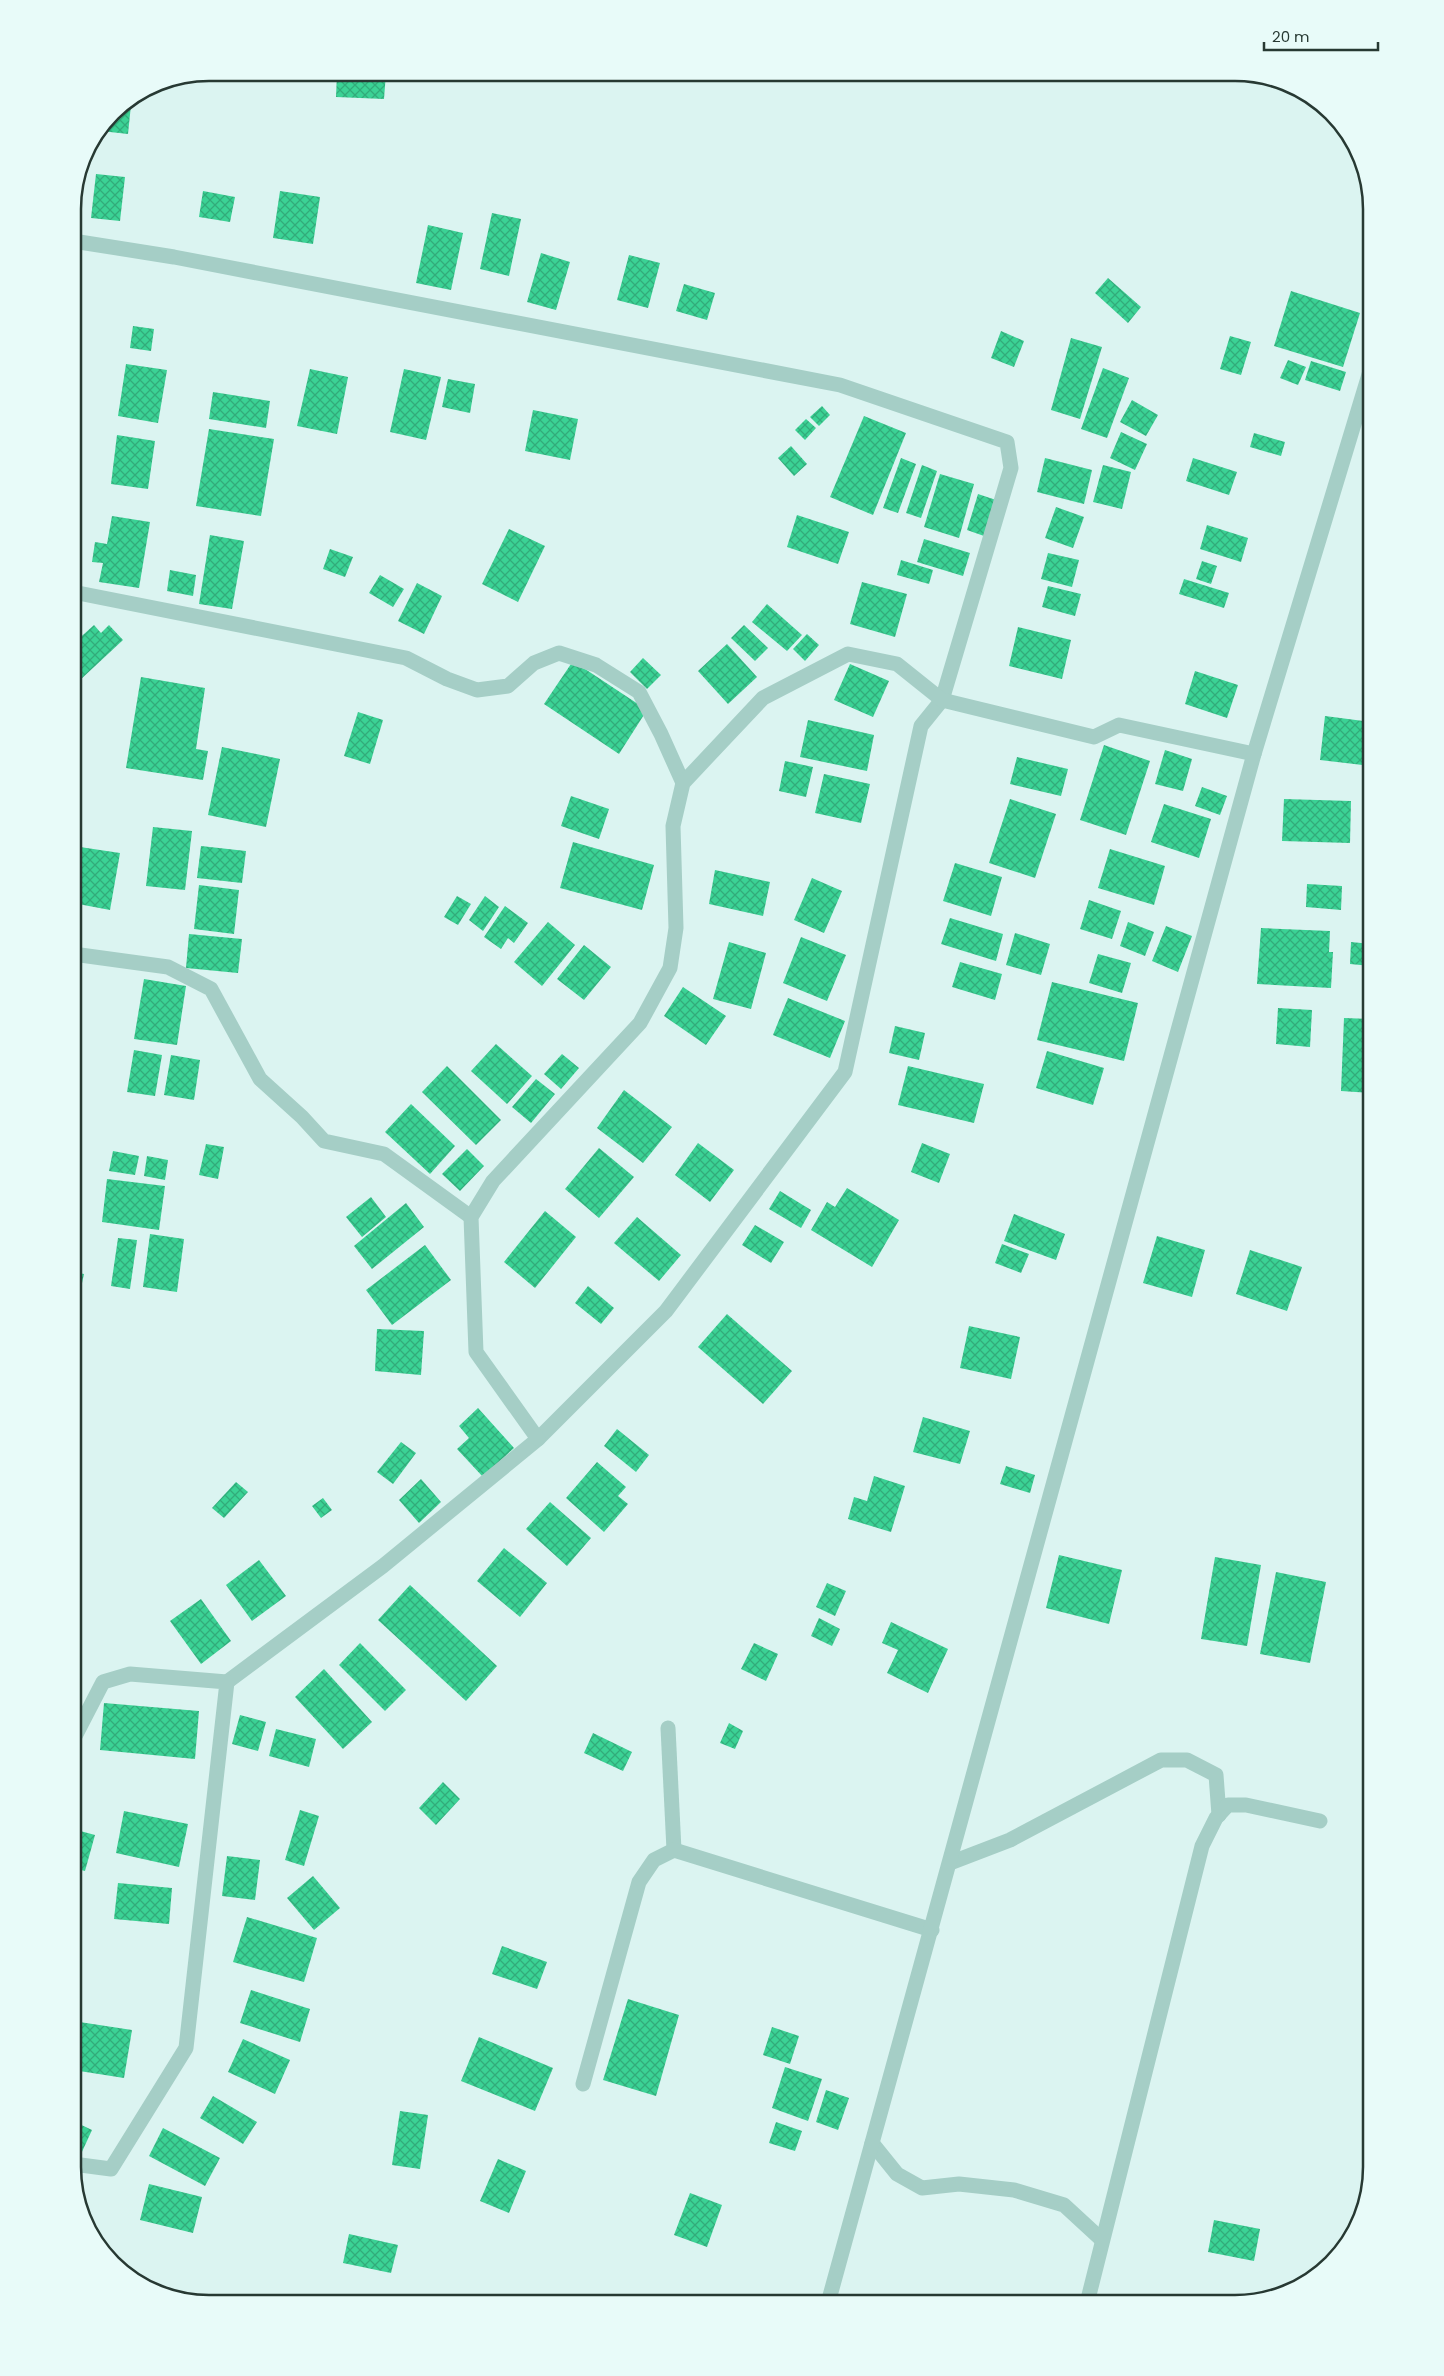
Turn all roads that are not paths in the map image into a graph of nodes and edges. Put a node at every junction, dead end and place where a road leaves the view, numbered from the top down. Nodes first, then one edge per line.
1 (82, 242) edge
2 (1363, 397) edge
3 (82, 594) edge
4 (942, 700) junction
5 (1254, 754) junction
6 (682, 783) junction
7 (82, 955) edge
8 (471, 1217) junction
9 (538, 1439) junction
10 (227, 1682) junction
11 (81, 1723) edge
12 (668, 1728) dead end
13 (1219, 1815) junction
14 (1320, 1821) dead end
15 (674, 1850) junction
16 (950, 1863) junction
17 (932, 1930) junction
18 (583, 2084) dead end
19 (872, 2143) junction
20 (81, 2165) edge
21 (1102, 2240) junction
22 (830, 2295) edge
23 (1089, 2295) edge

1 - 4 street
2 - 5 street
3 - 6 street
4 - 5 street
4 - 6 street
4 - 9 street
5 - 16 street
6 - 8 street
7 - 8 street
8 - 9 street
9 - 10 street
10 - 11 street
10 - 20 street
12 - 15 street
13 - 14 street
13 - 16 street
13 - 21 street
15 - 17 street
15 - 18 street
16 - 17 street
17 - 19 street
19 - 21 street
19 - 22 street
21 - 23 street

